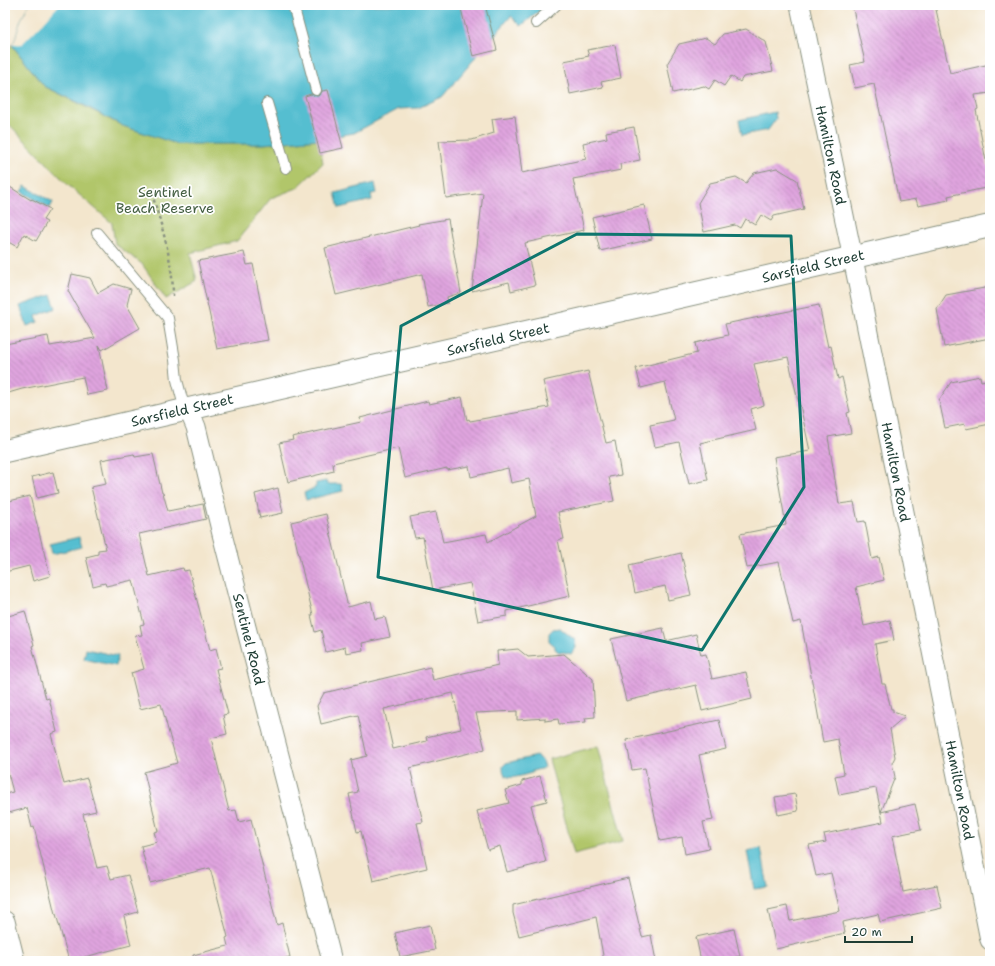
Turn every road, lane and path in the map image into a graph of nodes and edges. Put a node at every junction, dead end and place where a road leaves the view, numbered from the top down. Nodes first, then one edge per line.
1 (293, 5) edge
2 (556, 5) edge
3 (800, 5) edge
4 (536, 23) dead end
5 (316, 90) dead end
6 (266, 103) dead end
7 (286, 168) dead end
8 (152, 194) dead end
9 (990, 226) edge
10 (97, 234) dead end
11 (852, 257) junction
12 (173, 296) dead end
13 (188, 408) junction
14 (5, 451) edge
15 (5, 921) edge
16 (990, 940) edge
17 (15, 961) edge
18 (332, 961) edge

1 - 5 lane
2 - 4 lane
3 - 11 street, Hamilton Road
6 - 7 lane
8 - 12 path
9 - 11 street, Sarsfield Street
10 - 13 lane, Sentinel Road
11 - 13 street, Sarsfield Street
11 - 16 street, Hamilton Road
13 - 14 street, Sarsfield Street
13 - 18 street, Sentinel Road
15 - 17 street

